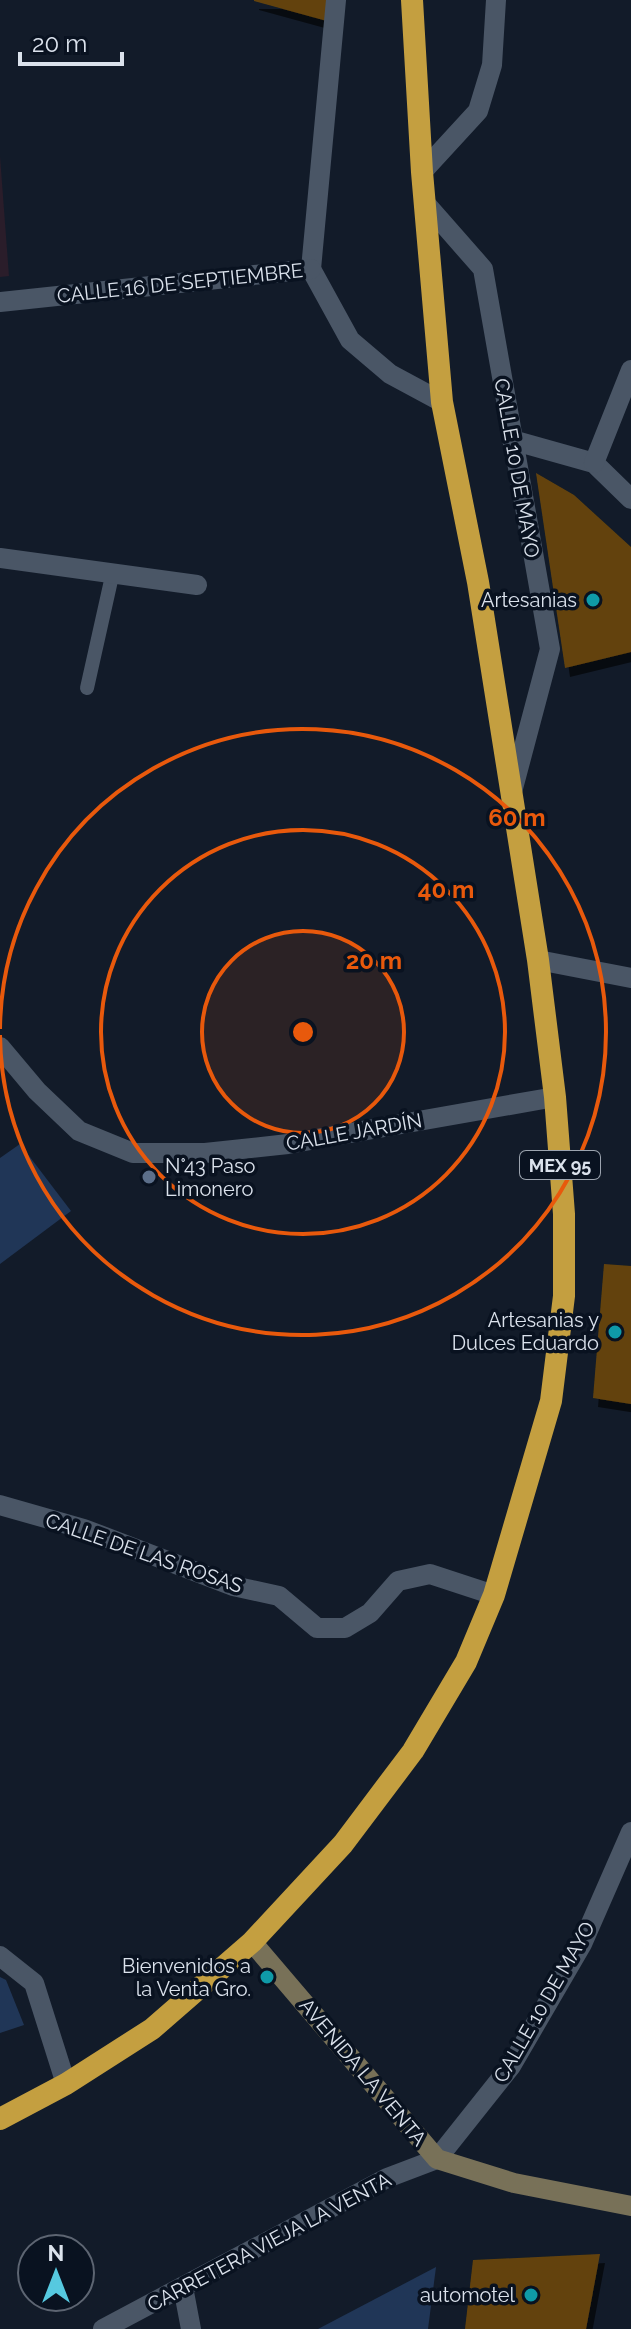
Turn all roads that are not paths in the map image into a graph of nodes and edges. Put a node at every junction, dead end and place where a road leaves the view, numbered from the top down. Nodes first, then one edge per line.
1 (336, 0) edge
2 (412, 0) edge
3 (496, 0) edge
4 (422, 172) junction
5 (426, 204) junction
6 (311, 269) junction
7 (0, 302) edge
8 (631, 370) edge
9 (442, 402) junction
10 (512, 440) junction
11 (594, 463) junction
12 (631, 499) edge
13 (0, 558) edge
14 (112, 576) junction
15 (197, 585) dead end
16 (87, 688) dead end
17 (511, 796) junction
18 (538, 960) junction
19 (631, 978) edge
20 (0, 1047) edge
21 (555, 1097) junction
22 (0, 1505) edge
23 (494, 1595) junction
24 (631, 1832) edge
25 (252, 1942) junction
26 (0, 1956) edge
27 (66, 2084) junction
28 (0, 2119) edge
29 (437, 2159) junction
30 (631, 2206) edge
31 (183, 2287) junction
32 (103, 2329) edge
33 (191, 2329) edge

1 - 6 street
2 - 4 highway, MEX 95
3 - 4 street
4 - 5 highway, MEX 95
5 - 9 highway, MEX 95
5 - 10 street, CALLE 10 DE MAYO
6 - 7 street, CALLE 16 DE SEPTIEMBRE
6 - 9 street, CALLE 16 DE SEPTIEMBRE
8 - 11 street
9 - 17 highway, MEX 95
10 - 11 street
10 - 17 street, CALLE 10 DE MAYO
11 - 12 street
13 - 14 street
14 - 15 street
14 - 16 lane
17 - 18 highway, MEX 95
18 - 19 street
18 - 21 highway, MEX 95
20 - 21 street, CALLE JARDÍN
21 - 23 highway, MEX 95
22 - 23 street, CALLE DE LAS ROSAS
23 - 25 highway, MEX 95
24 - 29 street, CALLE 10 DE MAYO
25 - 27 highway, MEX 95
25 - 29 main road, AVENIDA LA VENTA
26 - 27 street
27 - 28 highway, MEX 95
29 - 30 main road, AVENIDA LA VENTA
29 - 31 street, CARRETERA VIEJA LA VENTA
31 - 32 street, CARRETERA VIEJA LA VENTA
31 - 33 street

